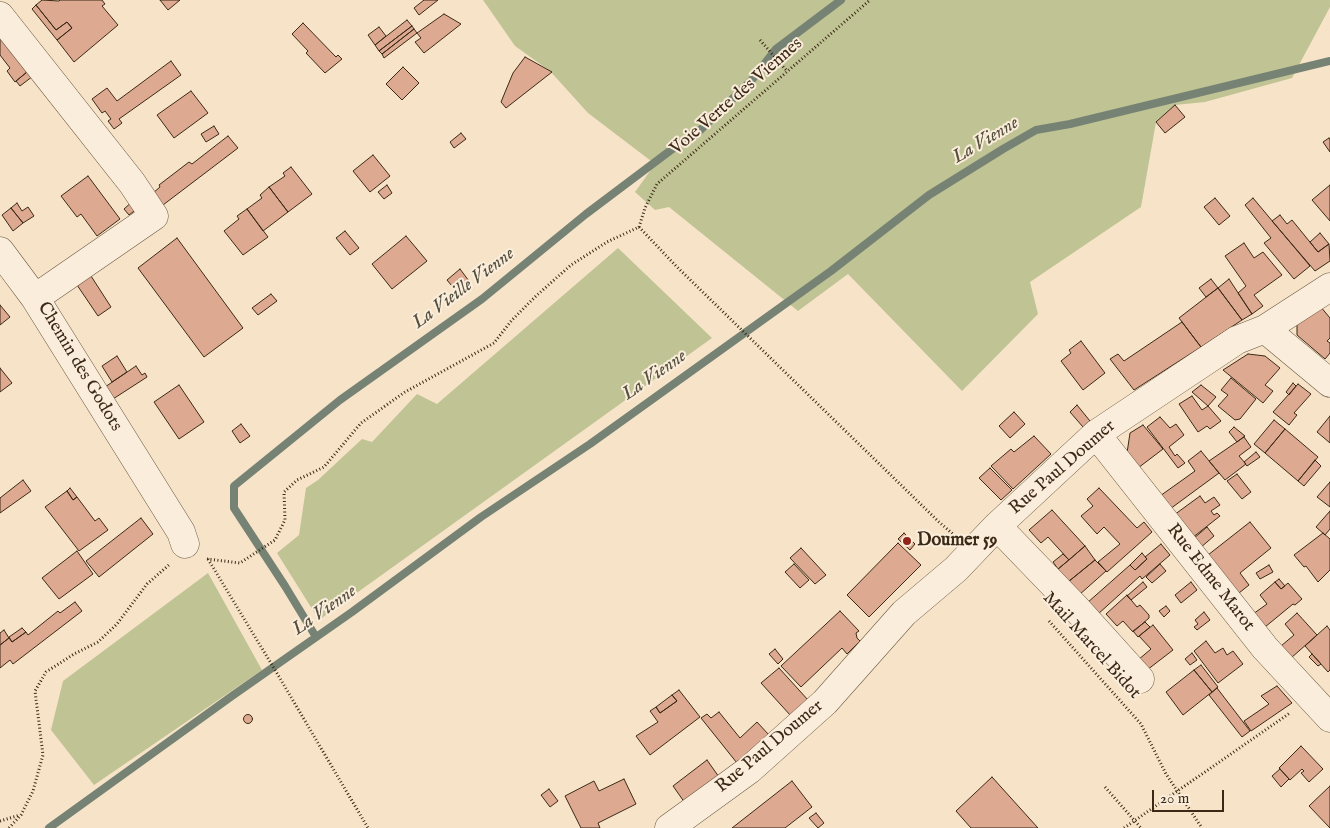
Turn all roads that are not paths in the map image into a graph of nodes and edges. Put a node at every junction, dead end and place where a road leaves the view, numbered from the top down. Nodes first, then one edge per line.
1 (0, 16) edge
2 (0, 251) edge
3 (1330, 287) edge
4 (35, 298) junction
5 (1266, 329) junction
6 (1330, 383) edge
7 (1096, 434) junction
8 (997, 526) junction
9 (187, 554) road end
10 (1140, 679) dead end
11 (1330, 718) edge
12 (669, 828) edge

1 - 4 street, Chemin des Godots
2 - 4 street
3 - 5 street, Rue Paul Doumer
4 - 9 street, Chemin des Godots
5 - 6 street
5 - 7 street, Rue Paul Doumer
7 - 8 street, Rue Paul Doumer
7 - 11 street, Rue Edme Marot
8 - 10 street
8 - 12 street, Rue Paul Doumer

